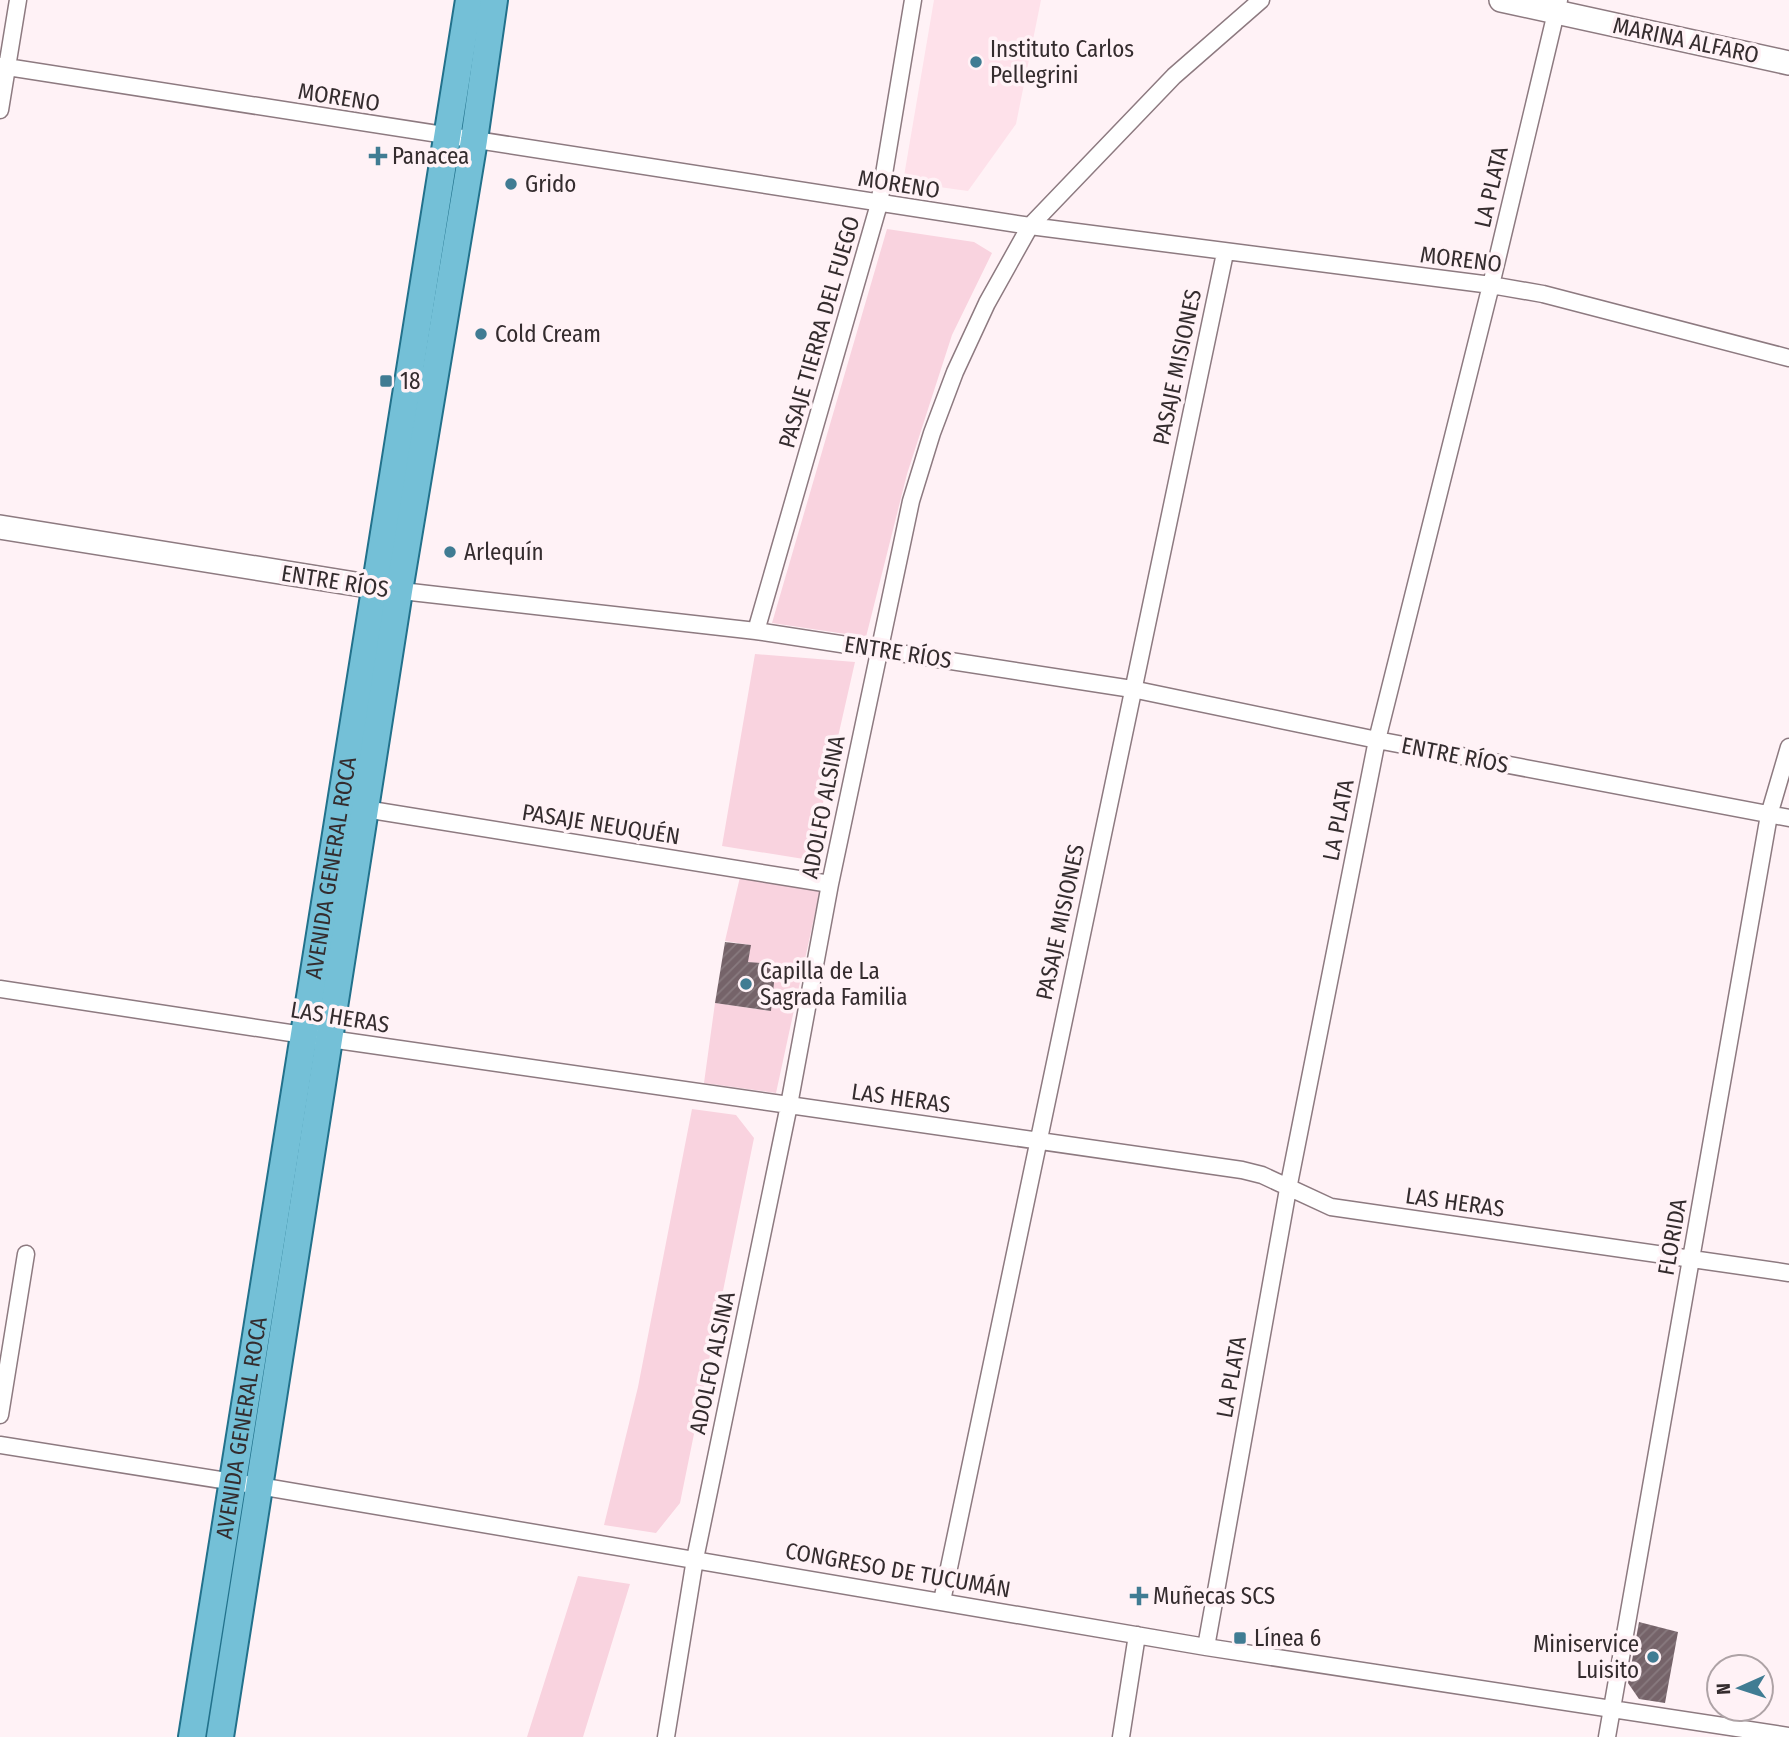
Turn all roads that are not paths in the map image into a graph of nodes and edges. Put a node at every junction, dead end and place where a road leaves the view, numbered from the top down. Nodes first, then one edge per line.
1 (18, 0) edge
2 (470, 0) edge
3 (494, 0) edge
4 (913, 0) edge
5 (1261, 0) edge
6 (1501, 0) edge
7 (1557, 6) edge
8 (1789, 63) edge
9 (3, 67) edge
10 (0, 110) edge
11 (461, 139) junction
12 (879, 204) junction
13 (1030, 226) junction
14 (1225, 253) junction
15 (1491, 285) junction
16 (1789, 358) edge
17 (0, 527) edge
18 (386, 589) junction
19 (756, 631) junction
20 (878, 649) junction
21 (1132, 689) junction
22 (1377, 740) junction
23 (1789, 747) edge
24 (365, 809) junction
25 (1769, 815) junction
26 (1789, 818) edge
27 (830, 884) junction
28 (0, 989) edge
29 (303, 1034) junction
30 (330, 1039) junction
31 (789, 1105) junction
32 (1038, 1139) junction
33 (1288, 1189) junction
34 (26, 1254) dead end
35 (1691, 1259) junction
36 (1789, 1273) edge
37 (0, 1415) edge
38 (0, 1445) edge
39 (247, 1484) junction
40 (695, 1559) junction
41 (942, 1601) junction
42 (1137, 1635) junction
43 (1206, 1647) junction
44 (1612, 1708) junction
45 (1789, 1735) edge
46 (192, 1737) edge
47 (220, 1737) edge
48 (666, 1737) edge
49 (1121, 1737) edge
50 (1607, 1737) edge

1 - 9 street
2 - 11 main road, AVENIDA GENERAL ROCA
3 - 11 main road, AVENIDA GENERAL ROCA
4 - 12 street, PASAJE TIERRA DEL FUEGO
5 - 13 street, ADOLFO ALSINA
6 - 7 street, MARINA ALFARO
7 - 8 street, MARINA ALFARO
7 - 15 street, LA PLATA
9 - 10 street
9 - 11 street, MORENO
11 - 12 street, MORENO
11 - 18 main road, AVENIDA GENERAL ROCA
12 - 13 street, MORENO
12 - 19 street, PASAJE TIERRA DEL FUEGO
13 - 14 street, MORENO
13 - 20 street, ADOLFO ALSINA
14 - 15 street, MORENO
14 - 21 street, PASAJE MISIONES
15 - 16 street, MORENO
15 - 22 street, LA PLATA
17 - 18 street, ENTRE RÍOS
18 - 19 street, ENTRE RÍOS
18 - 24 main road, AVENIDA GENERAL ROCA
18 - 29 main road, AVENIDA GENERAL ROCA
19 - 20 street, ENTRE RÍOS
20 - 21 street, ENTRE RÍOS
20 - 27 street, ADOLFO ALSINA
21 - 22 street, ENTRE RÍOS
21 - 32 street, PASAJE MISIONES
22 - 25 street, ENTRE RÍOS
22 - 33 street, LA PLATA
23 - 25 street, FLORIDA
24 - 27 street, PASAJE NEUQUÉN
24 - 30 main road, AVENIDA GENERAL ROCA
25 - 26 street, ENTRE RÍOS
25 - 35 street, FLORIDA
27 - 31 street, ADOLFO ALSINA
28 - 29 street, LAS HERAS
29 - 30 street, LAS HERAS
29 - 39 main road, AVENIDA GENERAL ROCA
30 - 31 street, LAS HERAS
30 - 39 main road, AVENIDA GENERAL ROCA
31 - 32 street, LAS HERAS
31 - 40 street, ADOLFO ALSINA
32 - 33 street, LAS HERAS
32 - 41 street, PASAJE MISIONES
33 - 35 street, LAS HERAS
33 - 43 street, LA PLATA
34 - 37 street
35 - 36 street, LAS HERAS
35 - 44 street, FLORIDA
38 - 39 street, CONGRESO DE TUCUMÁN
39 - 40 street, CONGRESO DE TUCUMÁN
39 - 46 main road, AVENIDA GENERAL ROCA
39 - 47 main road, AVENIDA GENERAL ROCA
40 - 41 street, CONGRESO DE TUCUMÁN
40 - 48 street, ADOLFO ALSINA
41 - 42 street, CONGRESO DE TUCUMÁN
42 - 43 street, CONGRESO DE TUCUMÁN
42 - 49 street
43 - 44 street, CONGRESO DE TUCUMÁN
44 - 45 street, CONGRESO DE TUCUMÁN
44 - 50 street, FLORIDA

